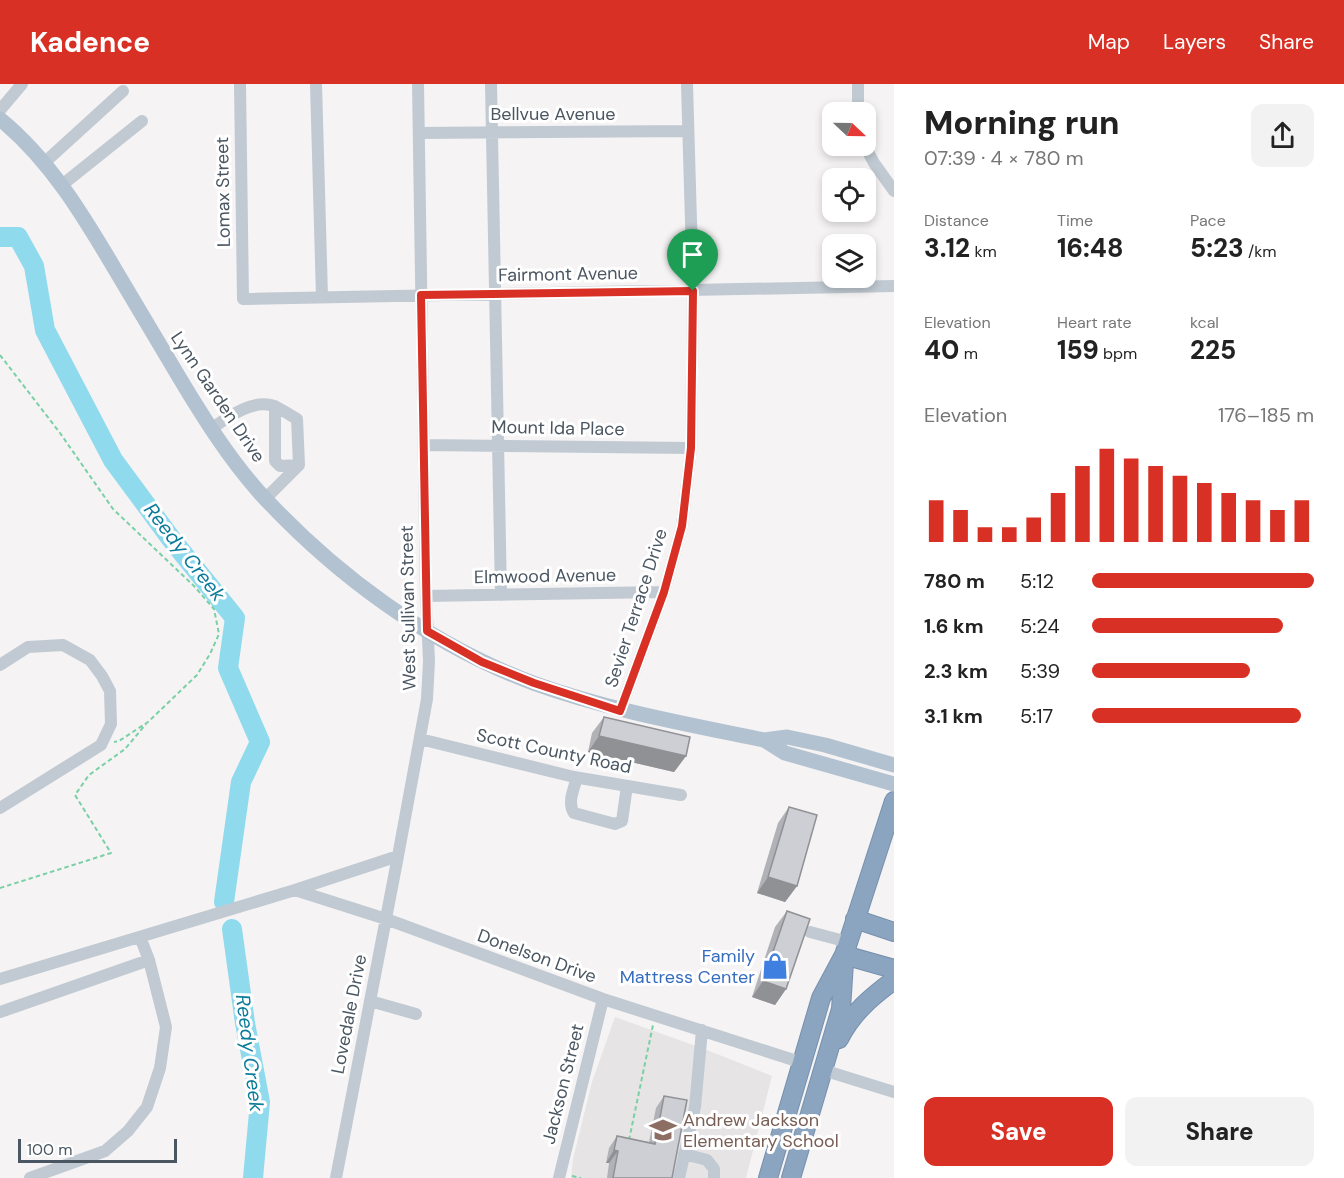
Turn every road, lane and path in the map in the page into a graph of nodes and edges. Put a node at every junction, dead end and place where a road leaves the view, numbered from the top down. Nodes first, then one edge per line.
1 (22, 84) edge
2 (240, 84) edge
3 (316, 84) edge
4 (418, 84) edge
5 (491, 84) edge
6 (687, 84) edge
7 (858, 84) edge
8 (123, 92) dead end
9 (858, 102) edge
10 (0, 110) edge
11 (0, 119) edge
12 (142, 122) dead end
13 (687, 130) junction
14 (492, 132) junction
15 (419, 133) junction
16 (870, 156) edge
17 (44, 163) junction
18 (62, 185) junction
19 (894, 191) edge
20 (894, 286) edge
21 (693, 291) junction
22 (495, 294) junction
23 (421, 295) junction
24 (322, 297) junction
25 (243, 299) joint
26 (0, 355) edge
27 (274, 405) junction
28 (211, 429) junction
29 (424, 445) junction
30 (499, 446) junction
31 (691, 448) junction
32 (298, 465) junction
33 (266, 498) junction
34 (664, 592) junction
35 (501, 595) junction
36 (426, 596) junction
37 (427, 631) junction
38 (0, 665) edge
39 (620, 711) junction
40 (147, 722) junction
41 (420, 739) junction
42 (764, 740) junction
43 (101, 744) junction
44 (894, 765) edge
45 (577, 778) junction
46 (894, 784) edge
47 (627, 786) junction
48 (681, 795) dead end
49 (894, 801) edge
50 (0, 808) edge
51 (398, 856) junction
52 (0, 888) edge
53 (294, 890) junction
54 (386, 918) junction
55 (855, 919) junction
56 (810, 932) edge
57 (894, 932) edge
58 (140, 937) junction
59 (846, 949) junction
60 (149, 960) junction
61 (894, 969) edge
62 (0, 979) edge
63 (894, 980) edge
64 (603, 999) junction
65 (370, 1001) junction
66 (0, 1012) edge
67 (647, 1013) junction
68 (416, 1014) dead end
69 (702, 1030) junction
70 (803, 1062) junction
71 (823, 1070) junction
72 (894, 1092) edge
73 (629, 1142) edge
74 (684, 1154) junction
75 (30, 1178) edge
76 (336, 1178) edge
77 (559, 1178) edge
78 (679, 1178) edge
79 (714, 1178) edge
80 (768, 1178) edge
81 (791, 1178) edge

1 - 10 street
2 - 25 street, Lomax Street
3 - 24 street
4 - 15 street, West Sullivan Street
5 - 14 street
6 - 13 street, Sevier Terrace Drive
7 - 9 street
8 - 17 street
11 - 17 main road, Lynn Garden Drive
12 - 18 street
13 - 14 street, Bellvue Avenue
13 - 21 street, Sevier Terrace Drive
14 - 15 street, Bellvue Avenue
14 - 22 street
15 - 23 street, West Sullivan Street
16 - 19 street
17 - 18 main road, Lynn Garden Drive
18 - 28 main road, Lynn Garden Drive
20 - 21 street, Fairmont Avenue
21 - 22 street, Fairmont Avenue
21 - 31 street, Sevier Terrace Drive
22 - 23 street, Fairmont Avenue
22 - 30 street
23 - 24 street, Fairmont Avenue
23 - 29 street, West Sullivan Street
24 - 25 street, Fairmont Avenue
26 - 40 path
27 - 28 street
27 - 32 street
27 - 32 street
28 - 33 main road, Lynn Garden Drive
29 - 30 street, Mount Ida Place
29 - 36 street, West Sullivan Street
30 - 31 street, Mount Ida Place
30 - 35 street
31 - 34 street, Sevier Terrace Drive
32 - 33 street
33 - 37 main road, Lynn Garden Drive
34 - 35 street, Elmwood Avenue
34 - 39 street, Sevier Terrace Drive
35 - 36 street, Elmwood Avenue
36 - 37 street, West Sullivan Street
37 - 39 main road, Lynn Garden Drive
37 - 41 street, West Sullivan Street
38 - 43 street
39 - 42 main road, Lynn Garden Drive
40 - 43 path
40 - 52 path
41 - 45 street, Scott County Road
41 - 51 street, West Sullivan Street
42 - 44 main road, Lynn Garden Drive
42 - 46 main road, Lynn Garden Drive
43 - 50 street
45 - 47 street, Scott County Road
45 - 47 street
47 - 48 street, Scott County Road
49 - 55 highway
51 - 53 street
51 - 54 street, Lovedale Drive
53 - 54 street, Donelson Drive
53 - 58 street
54 - 64 street, Donelson Drive
54 - 65 street, Lovedale Drive
55 - 57 highway
55 - 59 highway
56 - 59 street
58 - 60 street
58 - 62 street
59 - 61 highway
59 - 70 highway
59 - 71 highway
60 - 66 street
60 - 75 street
63 - 71 highway
64 - 67 street, Donelson Drive
64 - 77 street, Jackson Street
65 - 68 street
65 - 76 street, Lovedale Drive
67 - 69 street, Donelson Drive
67 - 73 path
69 - 70 street, Donelson Drive
69 - 74 street
70 - 80 highway
71 - 72 street
71 - 81 highway
74 - 78 street
74 - 79 street

